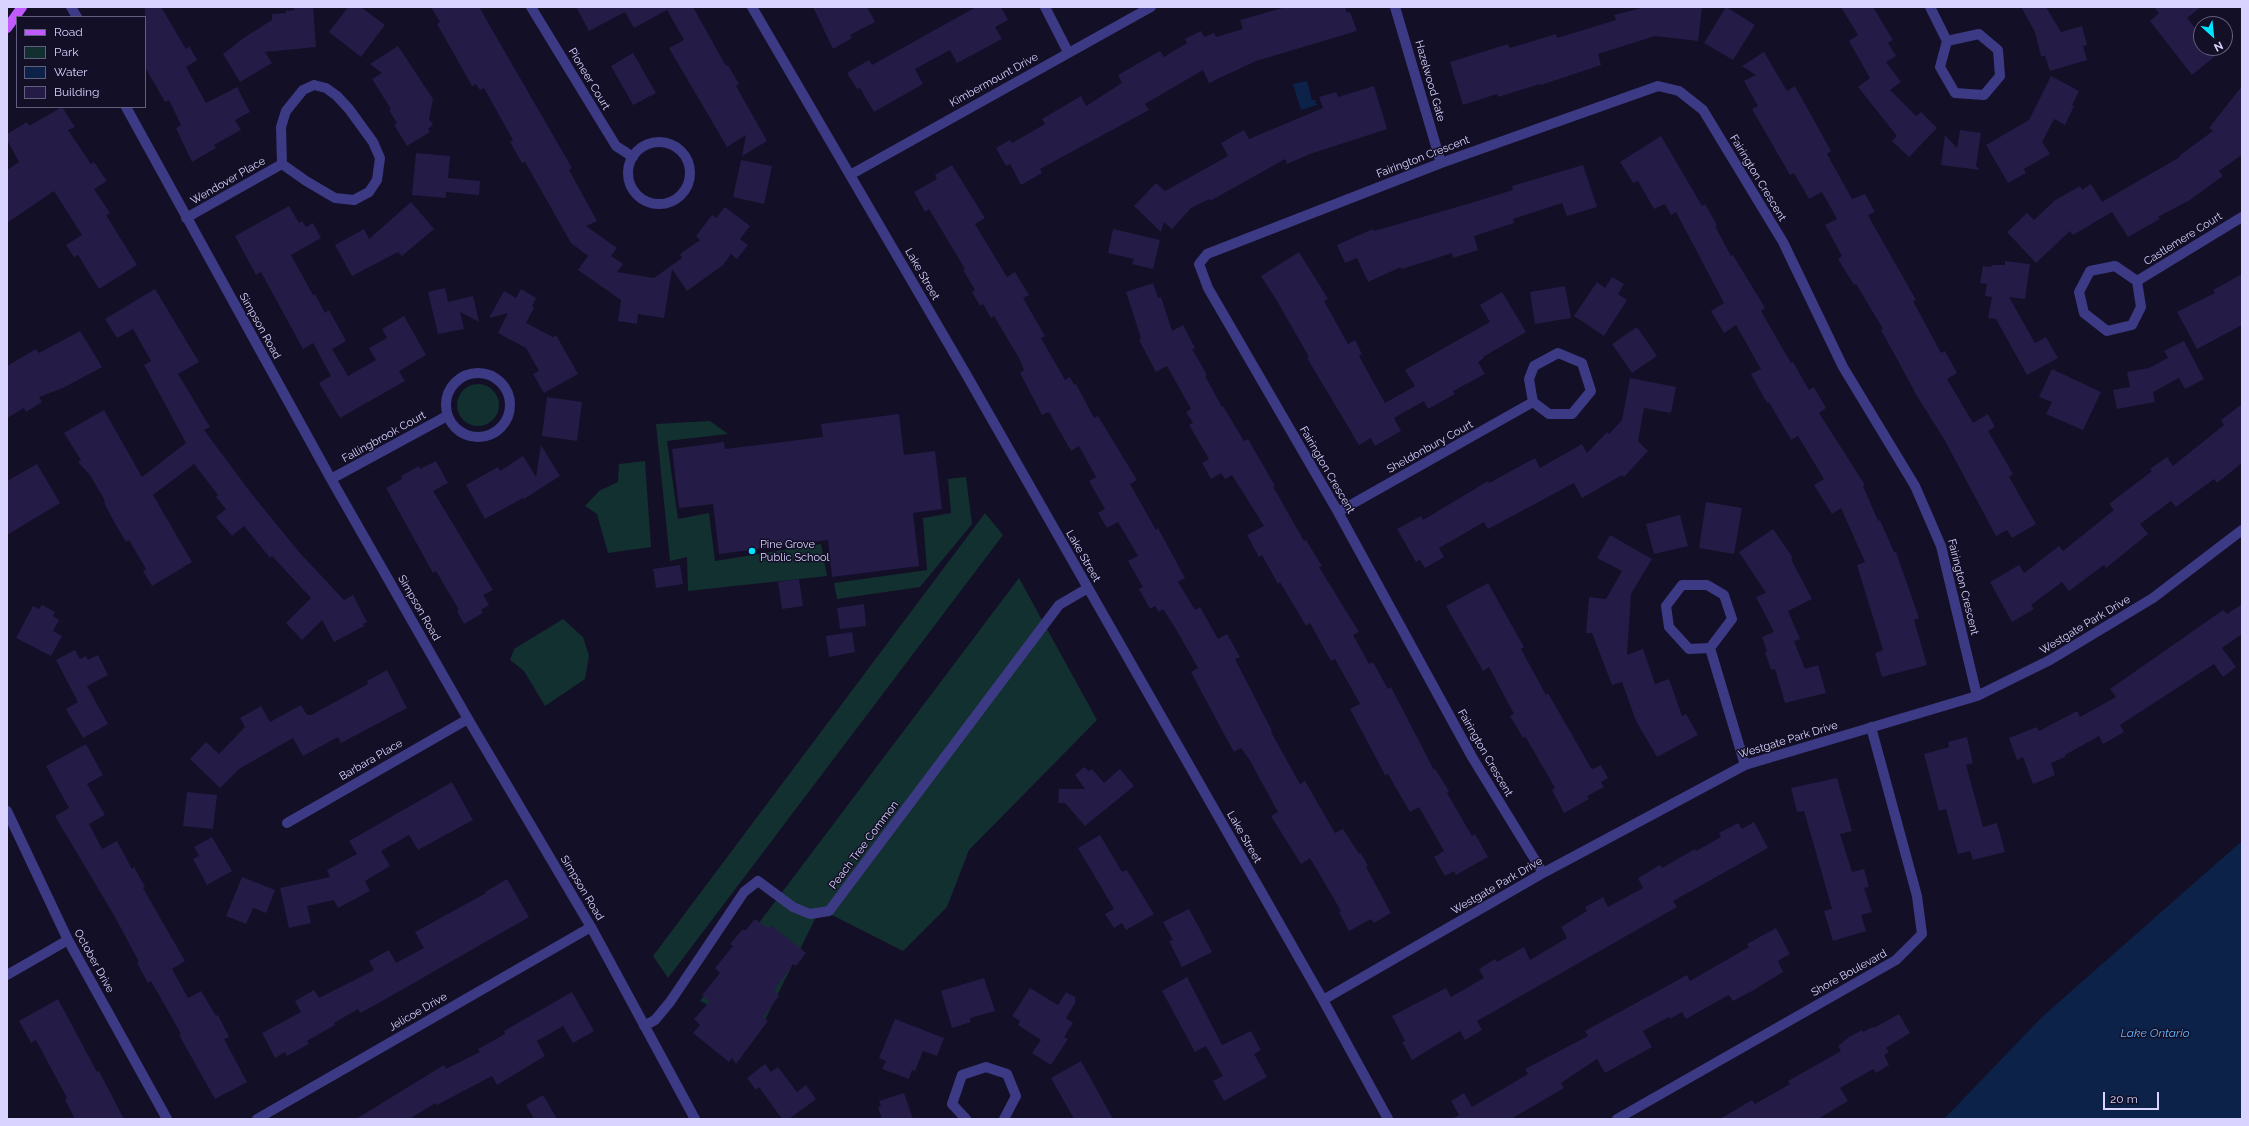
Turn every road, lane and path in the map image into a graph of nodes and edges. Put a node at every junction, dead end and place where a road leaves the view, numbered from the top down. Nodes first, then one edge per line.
1 (22, 7) edge
2 (71, 7) edge
3 (531, 7) edge
4 (752, 7) edge
5 (1045, 7) edge
6 (1151, 7) edge
7 (1395, 7) edge
8 (1930, 7) edge
9 (76, 16) edge
10 (7, 28) edge
11 (1947, 41) junction
12 (1068, 52) junction
13 (127, 108) edge
14 (633, 157) junction
15 (1441, 162) junction
16 (282, 164) junction
17 (850, 175) junction
18 (2242, 217) edge
19 (186, 218) junction
20 (2137, 281) junction
21 (1533, 402) junction
22 (447, 416) junction
23 (331, 479) junction
24 (1338, 512) junction
25 (2242, 530) edge
26 (1088, 588) junction
27 (1710, 648) junction
28 (1977, 696) junction
29 (468, 719) junction
30 (1871, 727) junction
31 (1745, 765) junction
32 (7, 811) edge
33 (287, 823) dead end
34 (1543, 874) junction
35 (591, 926) junction
36 (68, 940) junction
37 (7, 975) edge
38 (1322, 1000) junction
39 (644, 1026) junction
40 (167, 1119) edge
41 (257, 1119) edge
42 (695, 1119) edge
43 (966, 1119) edge
44 (1004, 1119) edge
45 (1388, 1119) edge
46 (1617, 1119) edge

1 - 10 main road
2 - 9 street
3 - 14 street, Pioneer Court
4 - 17 street, Lake Street
5 - 12 street
6 - 12 street, Kimbermount Drive
7 - 15 street, Hazelwood Gate
8 - 11 street
11 - 11 street
12 - 17 street, Kimbermount Drive
13 - 19 street, Simpson Road
14 - 14 street
15 - 24 street, Fairington Crescent
15 - 28 street, Fairington Crescent
16 - 16 street, Wendover Place
16 - 19 street, Wendover Place
17 - 26 street, Lake Street
18 - 20 street, Castlemere Court
19 - 23 street, Simpson Road
20 - 20 street
21 - 21 street
21 - 24 street, Sheldonbury Court
22 - 22 street
22 - 23 street, Fallingbrook Court
23 - 29 street, Simpson Road
24 - 34 street, Fairington Crescent
25 - 28 street, Westgate Park Drive
26 - 38 street, Lake Street
26 - 39 street, Peach Tree Common
27 - 27 street
27 - 31 street
28 - 30 street, Westgate Park Drive
29 - 33 street, Barbara Place
29 - 35 street, Simpson Road
30 - 31 street, Westgate Park Drive
30 - 46 street, Shore Boulevard
31 - 34 street, Westgate Park Drive
32 - 36 street, October Drive
34 - 38 street, Westgate Park Drive
35 - 39 street, Simpson Road
35 - 41 street, Jelicoe Drive
36 - 37 street
36 - 40 street, October Drive
38 - 45 street, Lake Street
39 - 42 street, Simpson Road
43 - 44 street

